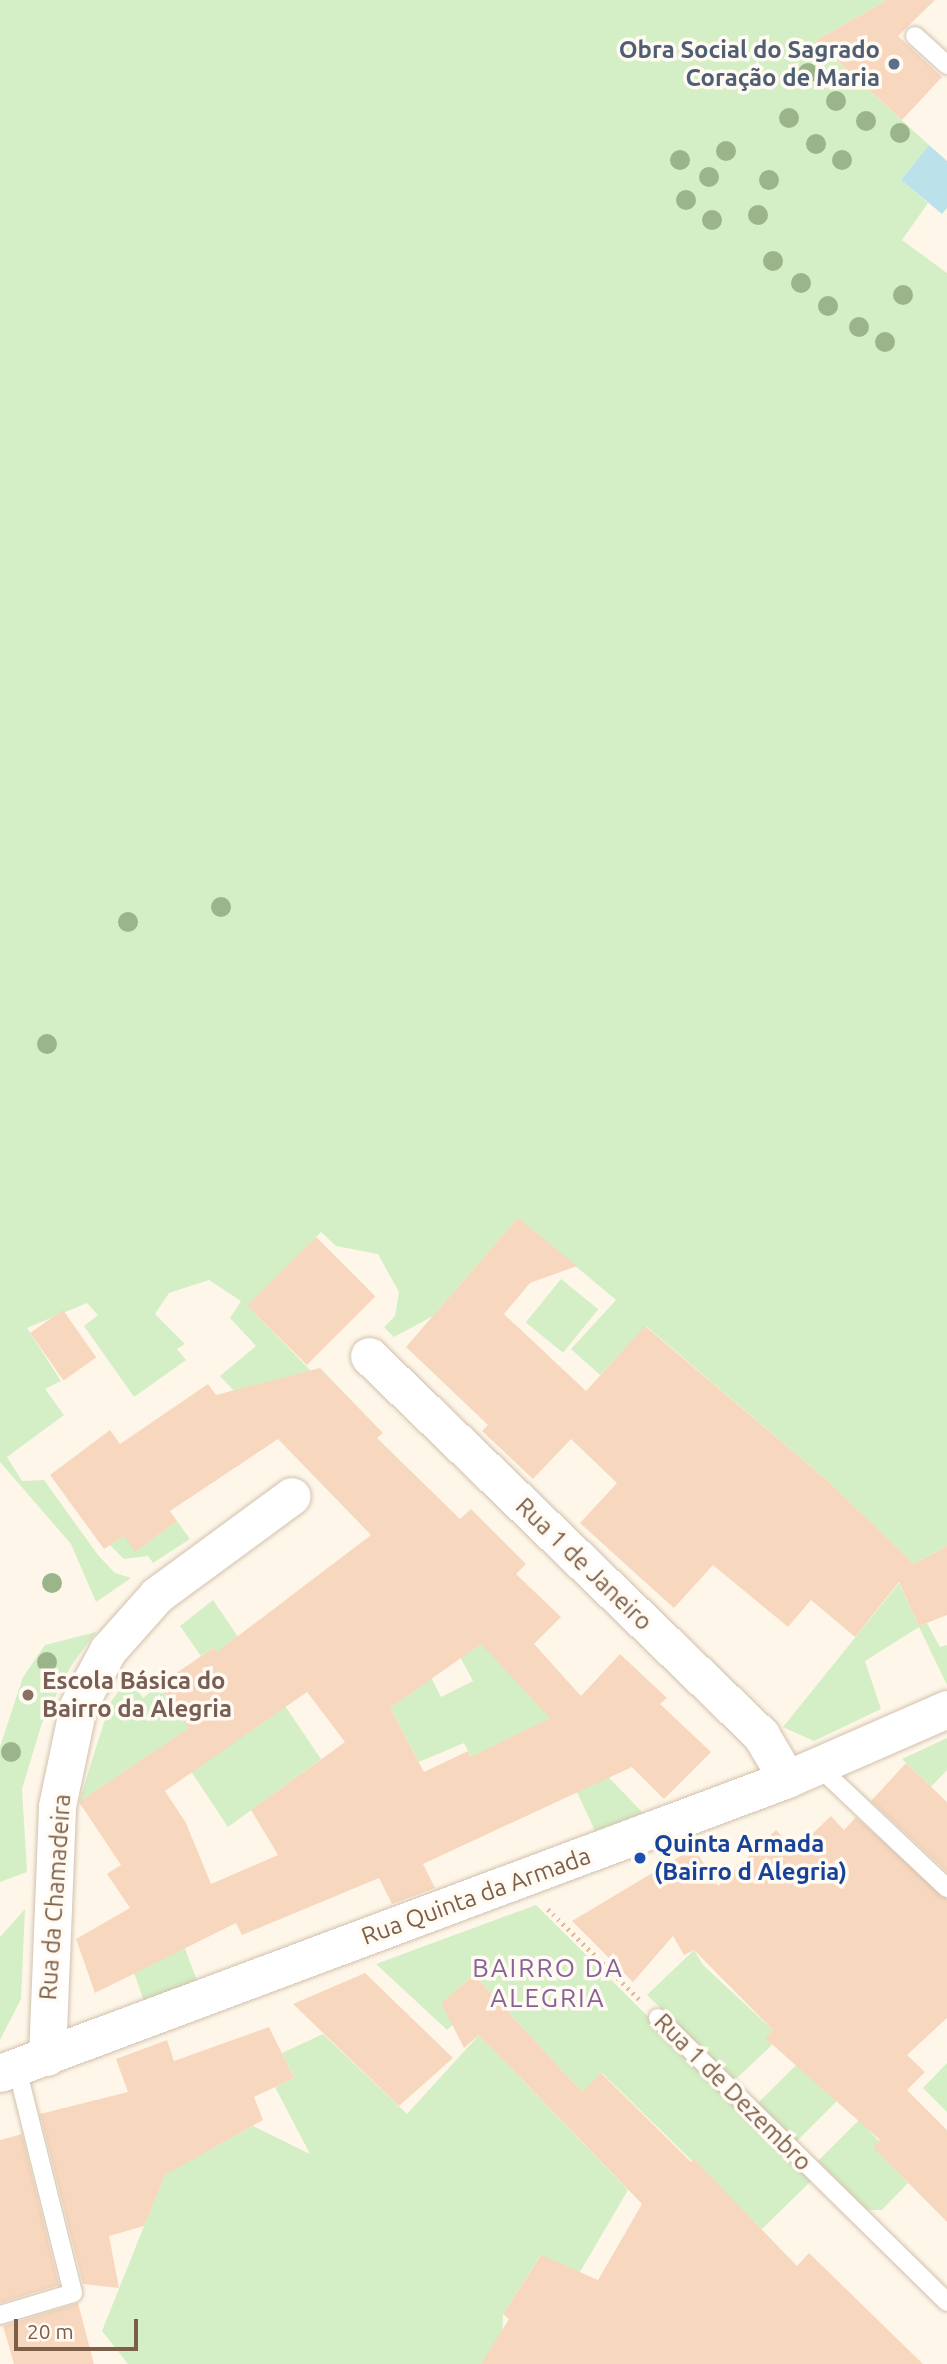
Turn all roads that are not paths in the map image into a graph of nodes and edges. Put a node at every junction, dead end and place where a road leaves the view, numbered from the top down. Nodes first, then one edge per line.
1 (915, 36) dead end
2 (947, 65) edge
3 (369, 1356) dead end
4 (292, 1496) dead end
5 (947, 1709) edge
6 (803, 1773) junction
7 (947, 1888) edge
8 (658, 2018) road end
9 (21, 2066) edge
10 (947, 2302) edge
11 (0, 2315) edge

1 - 2 lane
3 - 6 street, Rua 1 de Janeiro
4 - 9 street, Rua da Chamadeira
5 - 6 street, Rua Quinta da Armada
6 - 7 lane
6 - 9 street, Rua Quinta da Armada
8 - 10 lane, Rua 1 de Dezembro
9 - 11 lane

